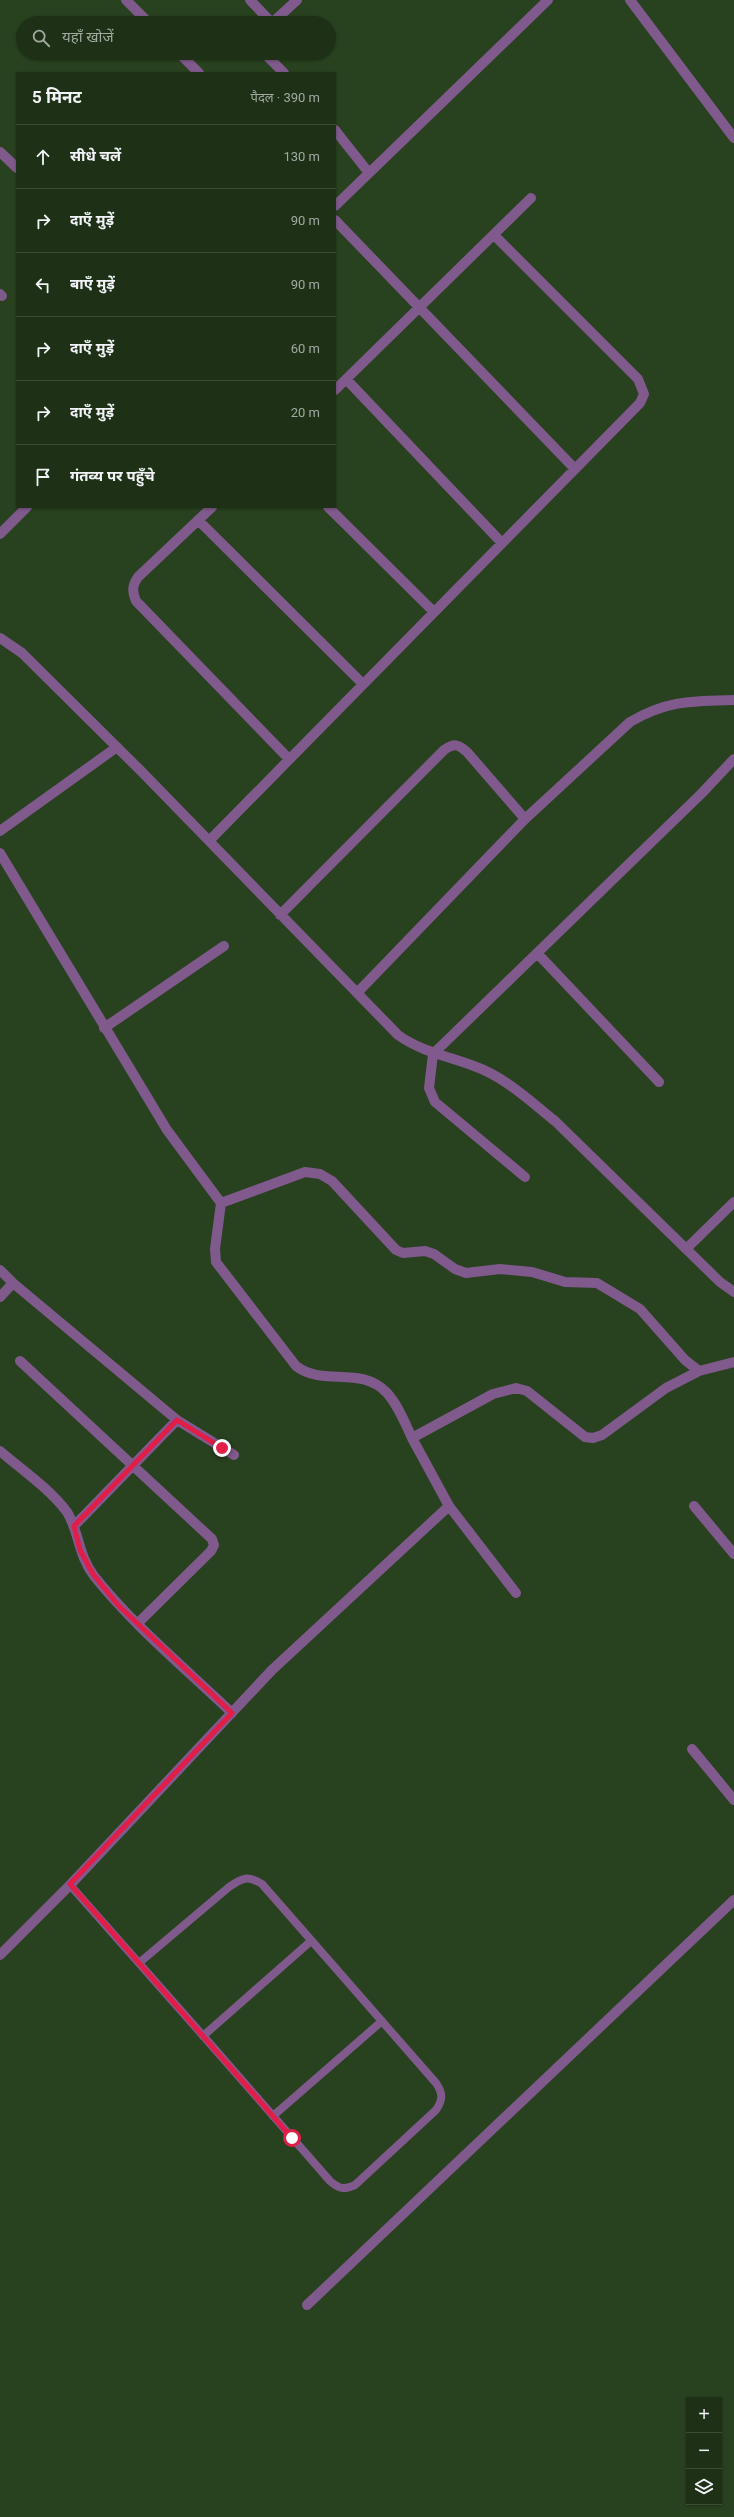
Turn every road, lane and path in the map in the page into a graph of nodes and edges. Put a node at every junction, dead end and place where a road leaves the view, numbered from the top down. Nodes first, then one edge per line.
1 (126, 0) edge
2 (250, 0) edge
3 (297, 0) edge
4 (548, 0) edge
5 (630, 0) edge
6 (142, 16) edge
7 (265, 16) edge
8 (280, 16) edge
9 (186, 60) edge
10 (271, 60) edge
11 (198, 72) edge
12 (283, 72) edge
13 (336, 131) edge
14 (734, 138) edge
15 (0, 152) edge
16 (16, 167) edge
17 (369, 174) junction
18 (531, 198) dead end
19 (336, 205) edge
20 (336, 221) edge
21 (494, 235) junction
22 (421, 308) junction
23 (346, 380) junction
24 (336, 389) edge
25 (575, 469) junction
26 (26, 508) edge
27 (211, 508) edge
28 (329, 508) edge
29 (198, 520) junction
30 (0, 534) edge
31 (502, 543) junction
32 (434, 612) junction
33 (0, 638) edge
34 (363, 684) junction
35 (734, 700) edge
36 (117, 747) junction
37 (289, 759) junction
38 (734, 759) edge
39 (525, 819) junction
40 (0, 831) edge
41 (208, 840) junction
42 (0, 853) edge
43 (280, 915) junction
44 (224, 946) dead end
45 (537, 953) junction
46 (357, 993) junction
47 (104, 1028) junction
48 (433, 1054) junction
49 (659, 1082) dead end
50 (525, 1177) dead end
51 (734, 1202) edge
52 (221, 1203) junction
53 (686, 1249) junction
54 (0, 1270) edge
55 (13, 1283) junction
56 (734, 1292) edge
57 (0, 1297) edge
58 (20, 1361) dead end
59 (734, 1362) edge
60 (700, 1371) junction
61 (177, 1420) junction
62 (412, 1438) junction
63 (0, 1450) edge
64 (234, 1455) dead end
65 (133, 1466) junction
66 (449, 1506) junction
67 (694, 1506) dead end
68 (74, 1526) junction
69 (734, 1554) edge
70 (516, 1592) dead end
71 (138, 1623) junction
72 (232, 1713) junction
73 (692, 1749) dead end
74 (734, 1800) edge
75 (70, 1884) junction
76 (734, 1900) edge
77 (311, 1941) junction
78 (0, 1954) edge
79 (139, 1963) junction
80 (382, 2021) junction
81 (203, 2036) junction
82 (273, 2116) junction
83 (307, 2305) dead end

1 - 6 street
2 - 7 street
3 - 8 street
4 - 17 street
5 - 14 street
9 - 11 street
10 - 12 street
13 - 17 street
15 - 16 street
17 - 19 street
18 - 21 street
20 - 22 street
21 - 22 street
21 - 25 street
22 - 23 street
22 - 25 street
23 - 24 street
23 - 31 street
25 - 31 street
26 - 30 street
27 - 29 street
28 - 32 street
29 - 34 street
29 - 37 street
31 - 32 street
32 - 34 street
33 - 36 street
34 - 37 street
35 - 39 street
36 - 40 street
36 - 41 street
37 - 41 street
38 - 45 street
39 - 43 street
39 - 46 street
41 - 43 street
42 - 47 street
43 - 46 street
44 - 47 street
45 - 48 street
45 - 49 street
46 - 48 street
47 - 52 street
48 - 50 street
48 - 53 street
51 - 53 street
52 - 60 street
52 - 62 street
53 - 56 street
54 - 55 street
55 - 57 street
55 - 61 street
58 - 65 street
59 - 60 street
60 - 62 street
61 - 64 street
61 - 65 street
62 - 66 street
63 - 68 street
65 - 68 street
65 - 71 street
66 - 70 street
66 - 72 street
67 - 69 street
68 - 71 street
71 - 72 street
72 - 75 street
73 - 74 street
75 - 78 street
75 - 79 lane
76 - 83 street
77 - 79 lane
77 - 80 lane
77 - 81 lane
79 - 81 lane
80 - 82 lane
80 - 82 lane
81 - 82 lane

